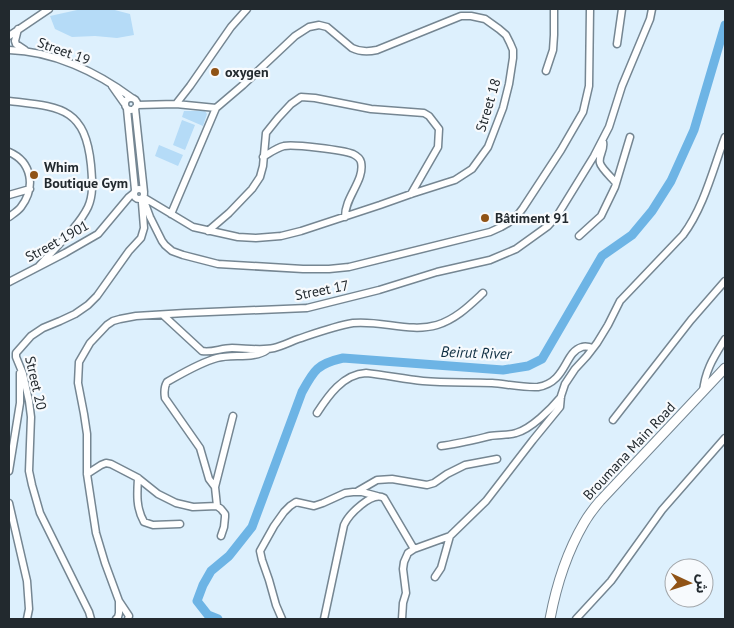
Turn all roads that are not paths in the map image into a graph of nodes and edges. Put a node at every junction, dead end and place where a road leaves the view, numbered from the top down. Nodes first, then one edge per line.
1 (49, 9) edge
2 (247, 9) edge
3 (554, 9) edge
4 (590, 9) edge
5 (622, 9) edge
6 (652, 9) edge
7 (18, 29) junction
8 (9, 36) edge
9 (617, 44) dead end
10 (9, 50) edge
11 (26, 50) junction
12 (546, 71) dead end
13 (110, 83) junction
14 (132, 98) junction
15 (9, 101) edge
16 (176, 104) junction
17 (126, 106) junction
18 (136, 107) junction
19 (216, 108) junction
20 (630, 136) dead end
21 (725, 136) edge
22 (602, 141) junction
23 (9, 152) edge
24 (263, 157) junction
25 (616, 183) junction
26 (30, 189) junction
27 (134, 192) junction
28 (411, 194) junction
29 (9, 195) edge
30 (143, 196) junction
31 (171, 214) junction
32 (9, 217) edge
33 (345, 217) junction
34 (208, 231) junction
35 (579, 236) dead end
36 (39, 266) junction
37 (725, 281) edge
38 (9, 282) edge
39 (483, 293) dead end
40 (163, 315) junction
41 (725, 339) edge
42 (593, 348) junction
43 (268, 349) junction
44 (725, 368) edge
45 (20, 369) junction
46 (703, 392) junction
47 (562, 396) junction
48 (317, 413) dead end
49 (233, 416) dead end
50 (613, 420) dead end
51 (725, 438) edge
52 (440, 446) dead end
53 (497, 459) dead end
54 (9, 471) edge
55 (87, 474) junction
56 (138, 478) junction
57 (215, 488) junction
58 (356, 492) junction
59 (377, 496) junction
60 (9, 503) edge
61 (217, 506) junction
62 (180, 524) dead end
63 (221, 536) dead end
64 (450, 536) junction
65 (414, 549) junction
66 (435, 577) dead end
67 (119, 601) junction
68 (28, 619) edge
69 (91, 619) edge
70 (116, 619) edge
71 (128, 619) edge
72 (282, 619) edge
73 (324, 619) edge
74 (402, 619) edge
75 (550, 619) edge
76 (576, 619) edge

1 - 7 street
2 - 16 street
3 - 12 street
4 - 30 street
5 - 9 street
6 - 22 street, Street 17
7 - 8 street
7 - 11 street
10 - 11 street, Street 19
11 - 13 street, Street 19
13 - 14 street, Street 19
13 - 17 street
14 - 17 street
14 - 18 street
15 - 36 street
16 - 18 street
16 - 19 street
17 - 18 street
17 - 27 street
18 - 30 street
19 - 28 street, Street 18
19 - 31 street
20 - 25 street
21 - 42 street
22 - 25 street
22 - 40 street, Street 17
23 - 26 street
24 - 28 street
24 - 33 street
24 - 34 street
25 - 35 street
26 - 29 street
26 - 32 street
27 - 30 street, Street 18
27 - 36 street, Street 1901
28 - 33 street, Street 18
30 - 31 street, Street 18
30 - 45 street, Street 20
31 - 34 street, Street 18
33 - 34 street, Street 18
36 - 38 street, Street 1901
37 - 50 street
39 - 43 street
40 - 43 street
40 - 55 street, Street 17
41 - 46 street
42 - 47 street
42 - 48 street
43 - 57 street
44 - 46 main road, Broumana Main Road
45 - 54 street
45 - 69 street, Street 20
46 - 75 main road, Broumana Main Road
47 - 52 street
47 - 64 street
49 - 57 street
51 - 76 street
53 - 58 street
55 - 56 street
55 - 67 street, Street 17
56 - 61 street
56 - 62 street
57 - 61 street
58 - 59 street
58 - 72 street
59 - 65 street
59 - 73 street
60 - 68 street
61 - 63 street
64 - 65 street
64 - 66 street
65 - 74 street
67 - 70 street, Street 17
67 - 71 street, Street 17

